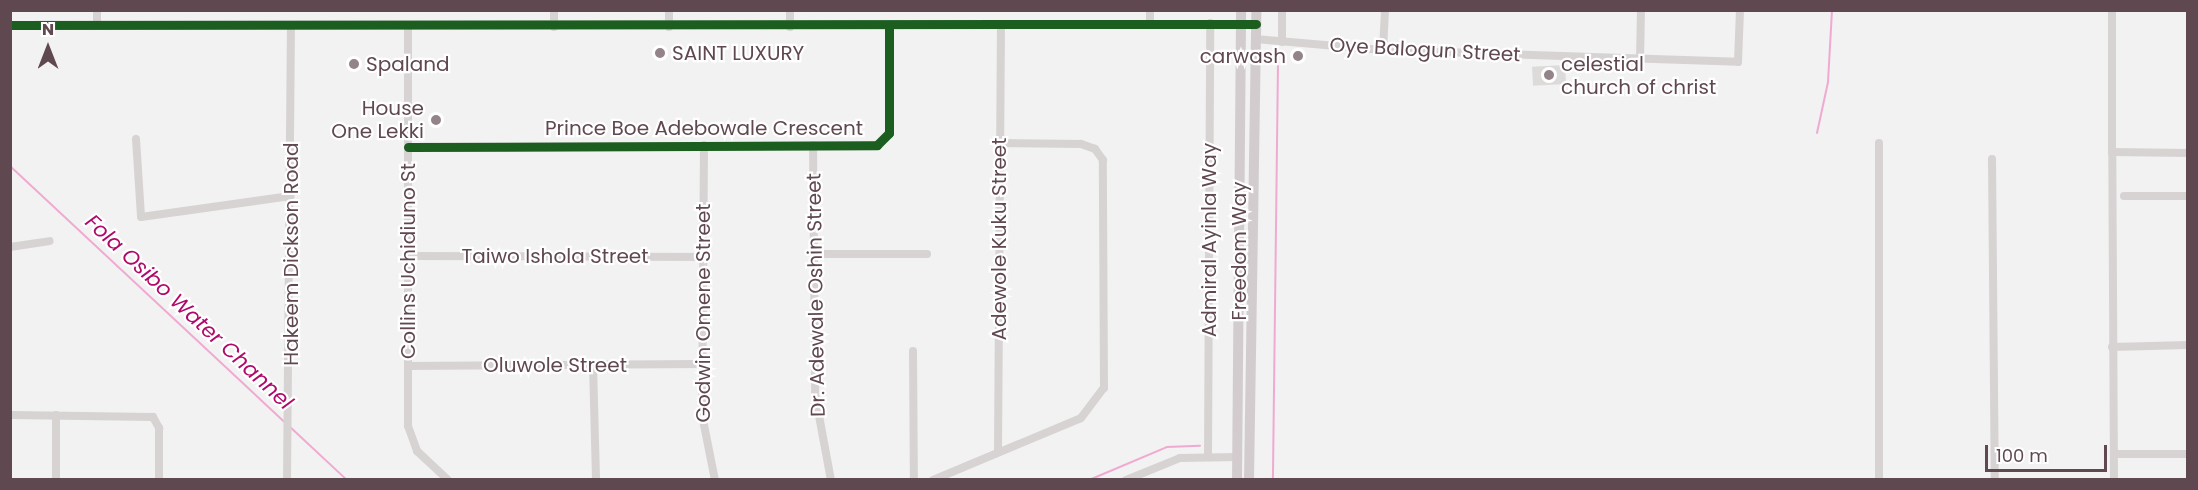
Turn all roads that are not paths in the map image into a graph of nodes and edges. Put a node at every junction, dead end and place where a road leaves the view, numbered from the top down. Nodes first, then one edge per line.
1 (97, 10) edge
2 (554, 10) edge
3 (669, 10) edge
4 (790, 10) edge
5 (1150, 10) edge
6 (1241, 10) edge
7 (1256, 10) edge
8 (1282, 10) edge
9 (1384, 10) edge
10 (1641, 10) edge
11 (1740, 10) edge
12 (2112, 10) edge
13 (1150, 23) junction
14 (1210, 23) junction
15 (1241, 23) junction
16 (97, 24) junction
17 (1256, 24) junction
18 (10, 25) edge
19 (1001, 26) junction
20 (408, 27) junction
21 (554, 27) junction
22 (669, 27) junction
23 (790, 27) junction
24 (889, 27) junction
25 (291, 28) junction
26 (1256, 39) junction
27 (1282, 42) junction
28 (1383, 50) junction
29 (1640, 61) junction
30 (136, 139) dead end
31 (999, 143) junction
32 (1879, 143) dead end
33 (813, 145) junction
34 (704, 146) junction
35 (408, 147) junction
36 (2112, 152) junction
37 (2187, 153) edge
38 (1992, 159) dead end
39 (291, 196) junction
40 (2124, 196) dead end
41 (2187, 196) edge
42 (50, 241) dead end
43 (10, 247) edge
44 (815, 254) junction
45 (927, 254) dead end
46 (408, 256) junction
47 (703, 257) junction
48 (2187, 345) edge
49 (2112, 347) junction
50 (913, 351) dead end
51 (593, 364) junction
52 (702, 364) junction
53 (408, 366) junction
54 (10, 415) edge
55 (56, 415) junction
56 (998, 452) junction
57 (2114, 454) junction
58 (2187, 454) edge
59 (1208, 456) junction
60 (1238, 457) junction
61 (56, 480) edge
62 (159, 480) edge
63 (287, 480) edge
64 (448, 480) edge
65 (596, 480) edge
66 (715, 480) edge
67 (831, 480) edge
68 (914, 480) edge
69 (933, 480) edge
70 (1126, 480) edge
71 (1237, 480) edge
72 (1250, 480) edge
73 (1879, 480) edge
74 (1995, 480) edge
75 (2114, 480) edge

1 - 16 street
2 - 21 street
3 - 22 street
4 - 23 street
5 - 13 street
6 - 15 main road, Freedom Way
7 - 17 main road, Freedom Way
8 - 27 street
9 - 28 street
10 - 29 street
11 - 29 street, Oye Balogun Street
12 - 36 street
13 - 14 street
13 - 19 street
14 - 15 street
14 - 59 street, Admiral Ayinla Way
15 - 17 street
15 - 60 main road, Freedom Way
16 - 18 street
16 - 25 street
17 - 26 main road, Freedom Way
19 - 24 street
19 - 31 street, Adewole Kuku Street
20 - 21 street
20 - 25 street
20 - 35 street, Collins Uchidiuno St
21 - 22 street
22 - 23 street
23 - 24 street
24 - 33 street, Prince Boe Adebowale Crescent
25 - 39 street, Hakeem Dickson Road
26 - 27 street, Oye Balogun Street
26 - 72 main road, Freedom Way
27 - 28 street, Oye Balogun Street
28 - 29 street, Oye Balogun Street
30 - 39 street
31 - 56 street, Adewole Kuku Street
31 - 56 street
32 - 73 street
33 - 34 street, Prince Boe Adebowale Crescent
33 - 44 street, Dr. Adewale Oshin Street
34 - 35 street, Prince Boe Adebowale Crescent
34 - 47 street, Godwin Omene Street
35 - 46 street, Collins Uchidiuno St
36 - 37 street
36 - 49 street
38 - 74 street
39 - 63 street, Hakeem Dickson Road
40 - 41 street
42 - 43 street
44 - 45 street
44 - 67 street, Dr. Adewale Oshin Street
46 - 47 street, Taiwo Ishola Street
46 - 53 street, Collins Uchidiuno St
47 - 52 street, Godwin Omene Street
48 - 49 street
49 - 57 street
50 - 68 street
51 - 52 street, Oluwole Street
51 - 53 street, Oluwole Street
51 - 65 street
52 - 66 street, Godwin Omene Street
53 - 64 street, Collins Uchidiuno St
54 - 55 street
55 - 61 street
55 - 62 street
56 - 69 street
57 - 58 street
57 - 75 street
59 - 60 street
59 - 70 street
60 - 71 main road, Freedom Way

